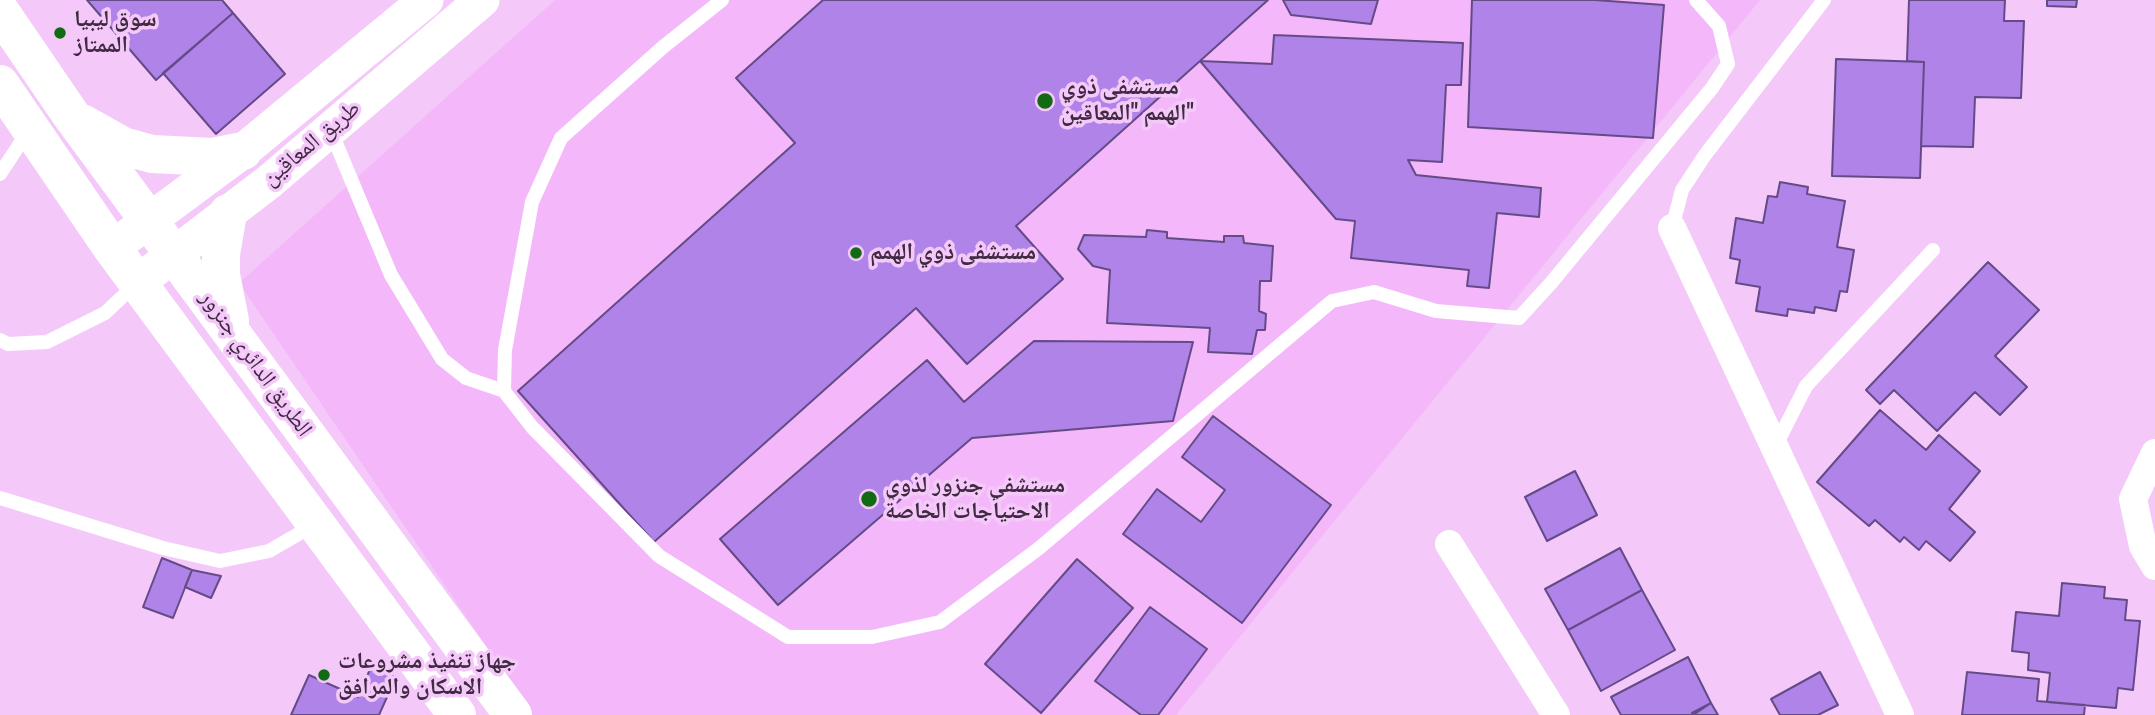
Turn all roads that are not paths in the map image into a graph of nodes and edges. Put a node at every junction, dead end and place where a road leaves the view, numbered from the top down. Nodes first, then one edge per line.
1 (426, 0) edge
2 (482, 0) edge
3 (722, 0) edge
4 (1696, 0) edge
5 (1824, 0) edge
6 (0, 12) edge
7 (0, 85) edge
8 (71, 115) junction
9 (30, 129) junction
10 (330, 129) junction
11 (243, 151) junction
12 (0, 174) edge
13 (229, 213) junction
14 (149, 221) junction
15 (1672, 228) joint
16 (112, 248) junction
17 (1933, 250) dead end
18 (176, 253) junction
19 (137, 283) junction
20 (235, 336) junction
21 (0, 340) edge
22 (504, 391) junction
23 (1775, 448) junction
24 (2155, 453) edge
25 (0, 498) edge
26 (315, 524) junction
27 (1449, 544) dead end
28 (2155, 566) edge
29 (457, 715) edge
30 (513, 715) edge
31 (1556, 715) edge
32 (1900, 715) edge

1 - 11 street, طريق المعاقين
2 - 10 street, طريق المعاقين
3 - 22 lane
4 - 22 lane
5 - 15 lane
6 - 8 main road, الطريق الدائري جنزور
7 - 9 main road, الطريق الدائري جنزور
8 - 11 main road
8 - 14 main road, الطريق الدائري جنزور
9 - 12 lane
9 - 16 main road, الطريق الدائري جنزور
10 - 13 street, طريق المعاقين
10 - 22 lane
11 - 14 street, طريق المعاقين
13 - 18 street, طريق المعاقين
13 - 20 main road
14 - 16 street, طريق المعاقين
14 - 18 main road, الطريق الدائري جنزور
15 - 23 street
16 - 19 main road, الطريق الدائري جنزور
17 - 23 lane
18 - 19 street, طريق المعاقين
18 - 20 main road, الطريق الدائري جنزور
19 - 21 lane
19 - 26 main road, الطريق الدائري جنزور
20 - 30 main road, الطريق الدائري جنزور
23 - 32 street
24 - 28 street
25 - 26 lane
26 - 29 main road, الطريق الدائري جنزور
27 - 31 street

